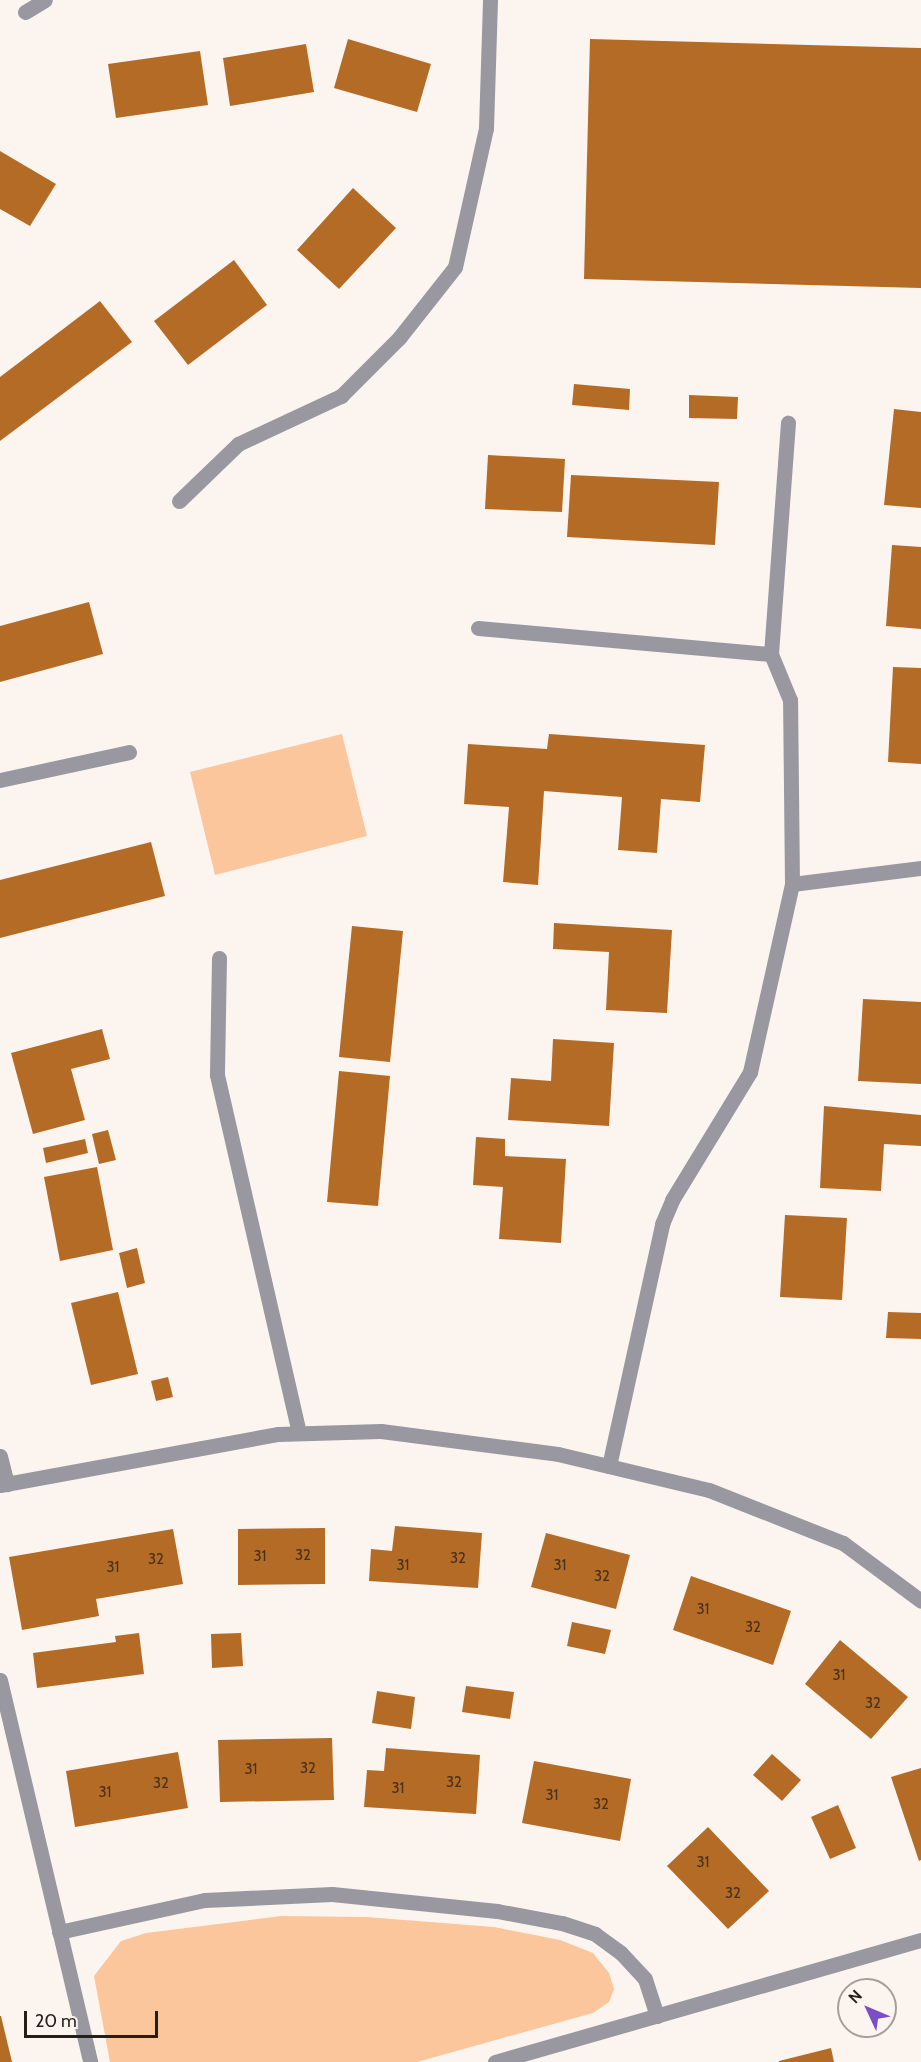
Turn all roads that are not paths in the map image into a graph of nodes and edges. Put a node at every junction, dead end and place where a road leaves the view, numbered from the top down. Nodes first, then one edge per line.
1 (45, 0) edge
2 (490, 0) edge
3 (25, 12) dead end
4 (788, 423) dead end
5 (179, 501) dead end
6 (478, 628) dead end
7 (771, 654) junction
8 (129, 752) dead end
9 (0, 780) edge
10 (921, 868) edge
11 (792, 884) junction
12 (219, 958) dead end
13 (299, 1432) junction
14 (0, 1456) edge
15 (609, 1466) junction
16 (3, 1485) edge
17 (921, 1601) edge
18 (0, 1680) edge
19 (59, 1932) junction
20 (921, 1940) edge
21 (657, 2016) junction
22 (90, 2062) edge
23 (495, 2062) edge

1 - 3 street
2 - 5 street
4 - 7 street
6 - 7 street
7 - 11 street
8 - 9 street
10 - 11 street
11 - 15 street
12 - 13 street
13 - 15 street
13 - 16 street
14 - 16 street
15 - 17 street
18 - 19 street
19 - 21 street
19 - 22 street
20 - 21 street
21 - 23 street

